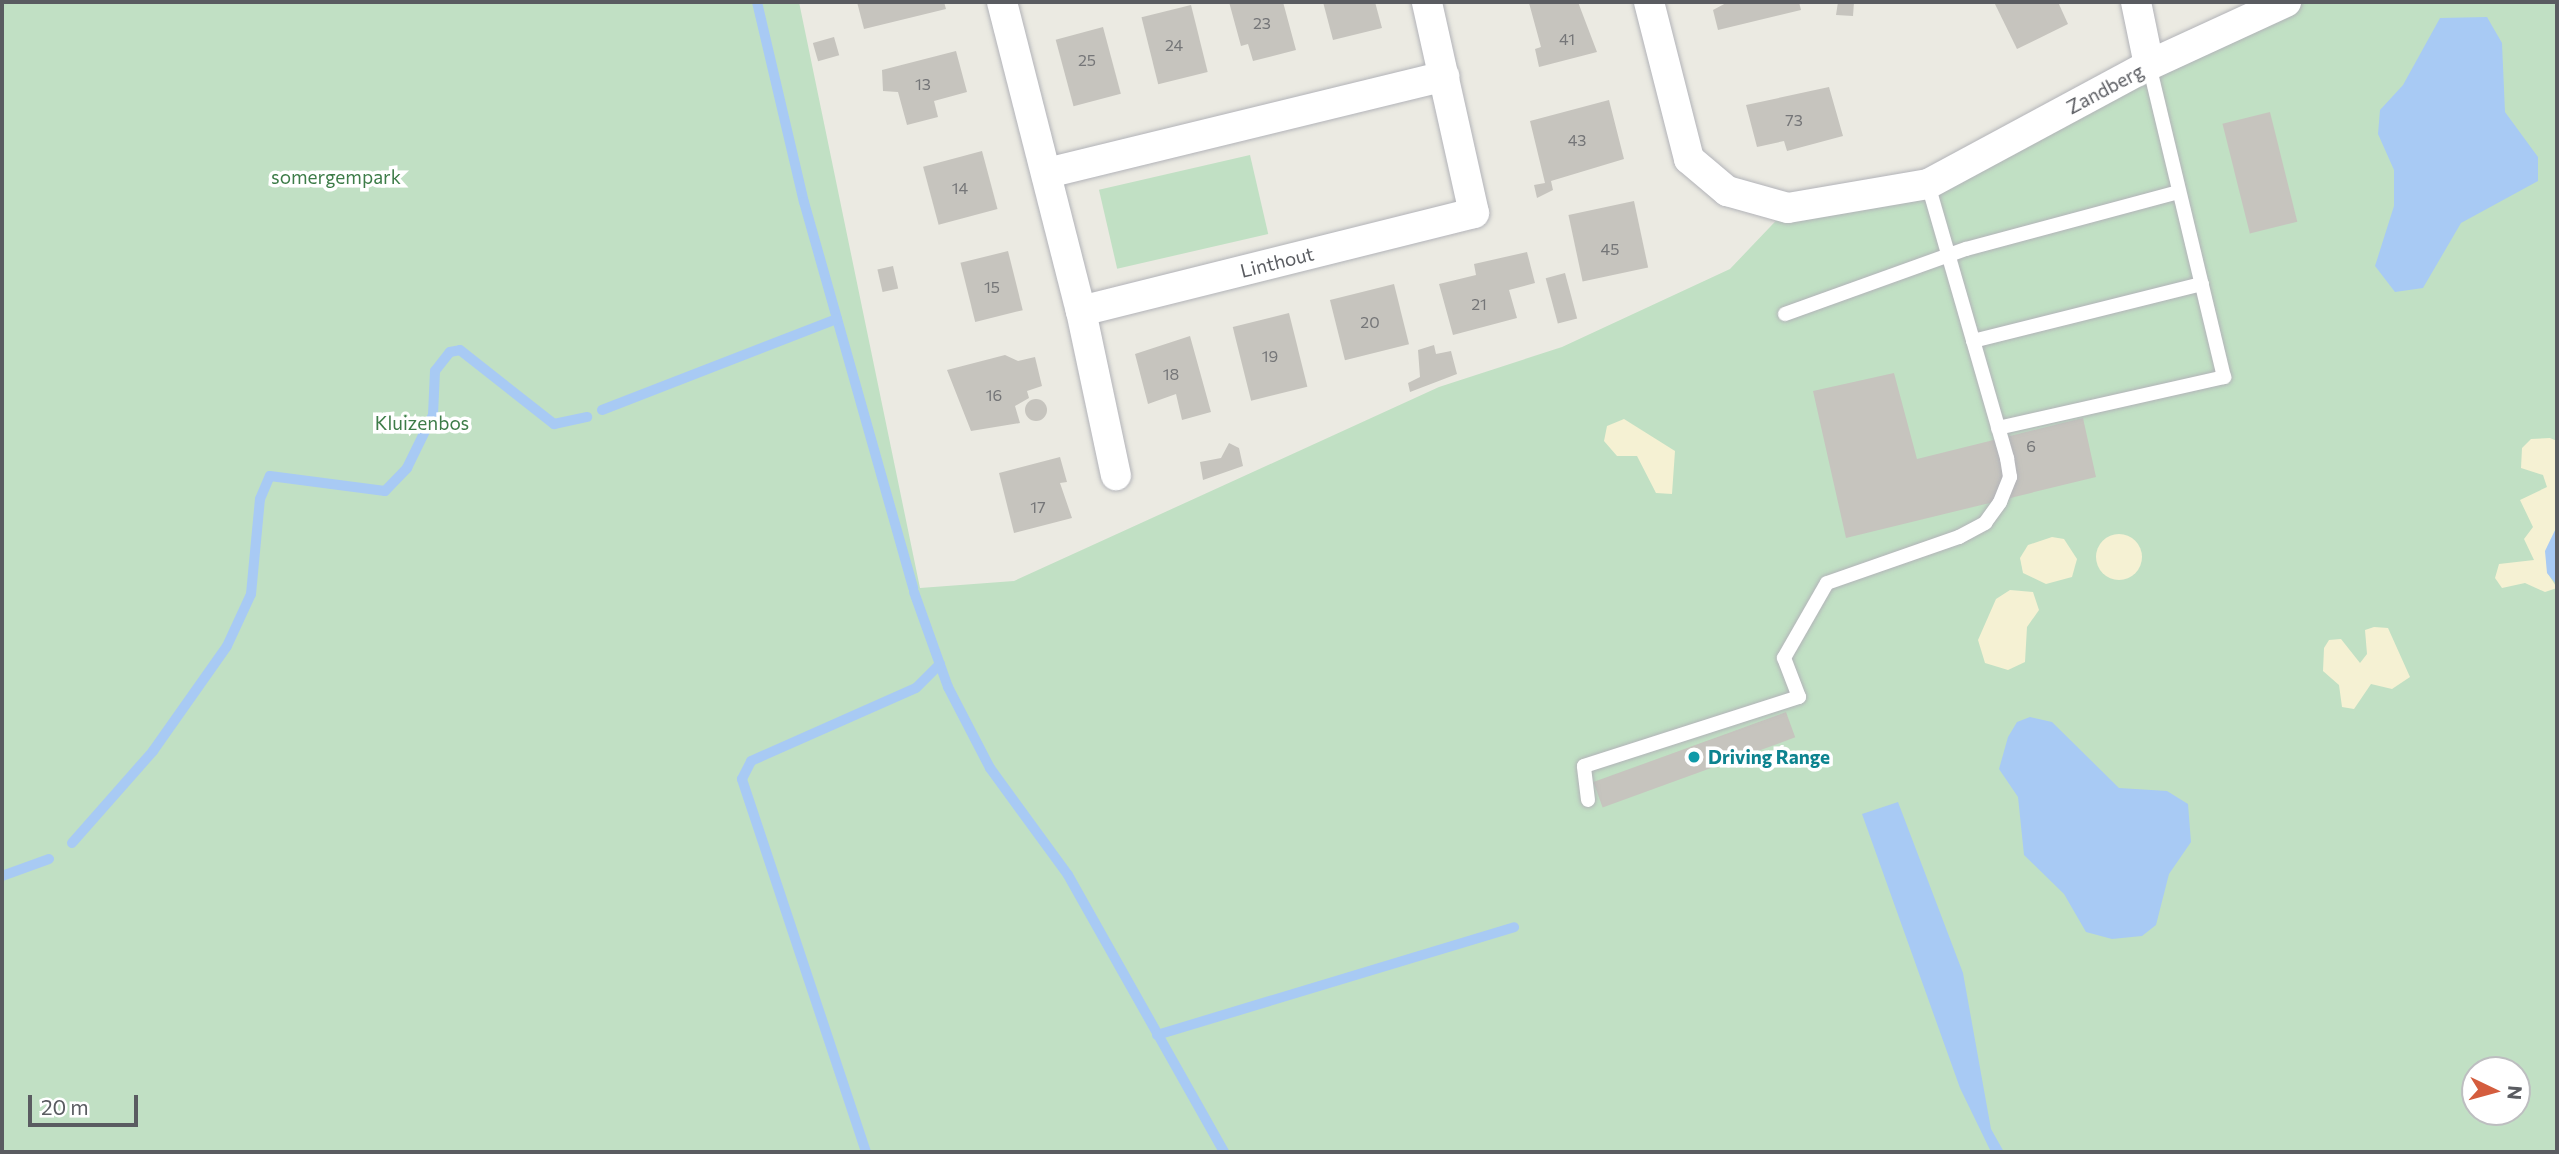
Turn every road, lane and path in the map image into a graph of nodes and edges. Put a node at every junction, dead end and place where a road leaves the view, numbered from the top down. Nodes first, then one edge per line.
1 (1002, 2) edge
2 (1427, 2) edge
3 (1649, 2) edge
4 (2136, 2) edge
5 (2286, 2) edge
6 (2149, 65) junction
7 (1444, 76) junction
8 (1047, 173) junction
9 (1928, 184) junction
10 (2178, 192) junction
11 (1949, 255) junction
12 (2202, 284) junction
13 (1081, 312) junction
14 (1785, 314) dead end
15 (1973, 341) junction
16 (1998, 428) junction
17 (1116, 475) dead end
18 (1588, 800) dead end

1 - 8 street
2 - 7 street, Linthout
3 - 9 street, Zandberg
4 - 6 street
5 - 6 street, Zandberg
6 - 9 street, Zandberg
6 - 10 lane
7 - 8 street
7 - 13 street, Linthout
8 - 13 street
9 - 11 lane
10 - 11 lane
10 - 12 lane
11 - 14 lane
11 - 15 lane
12 - 15 lane
12 - 16 lane
13 - 17 street
15 - 16 lane
16 - 18 lane

